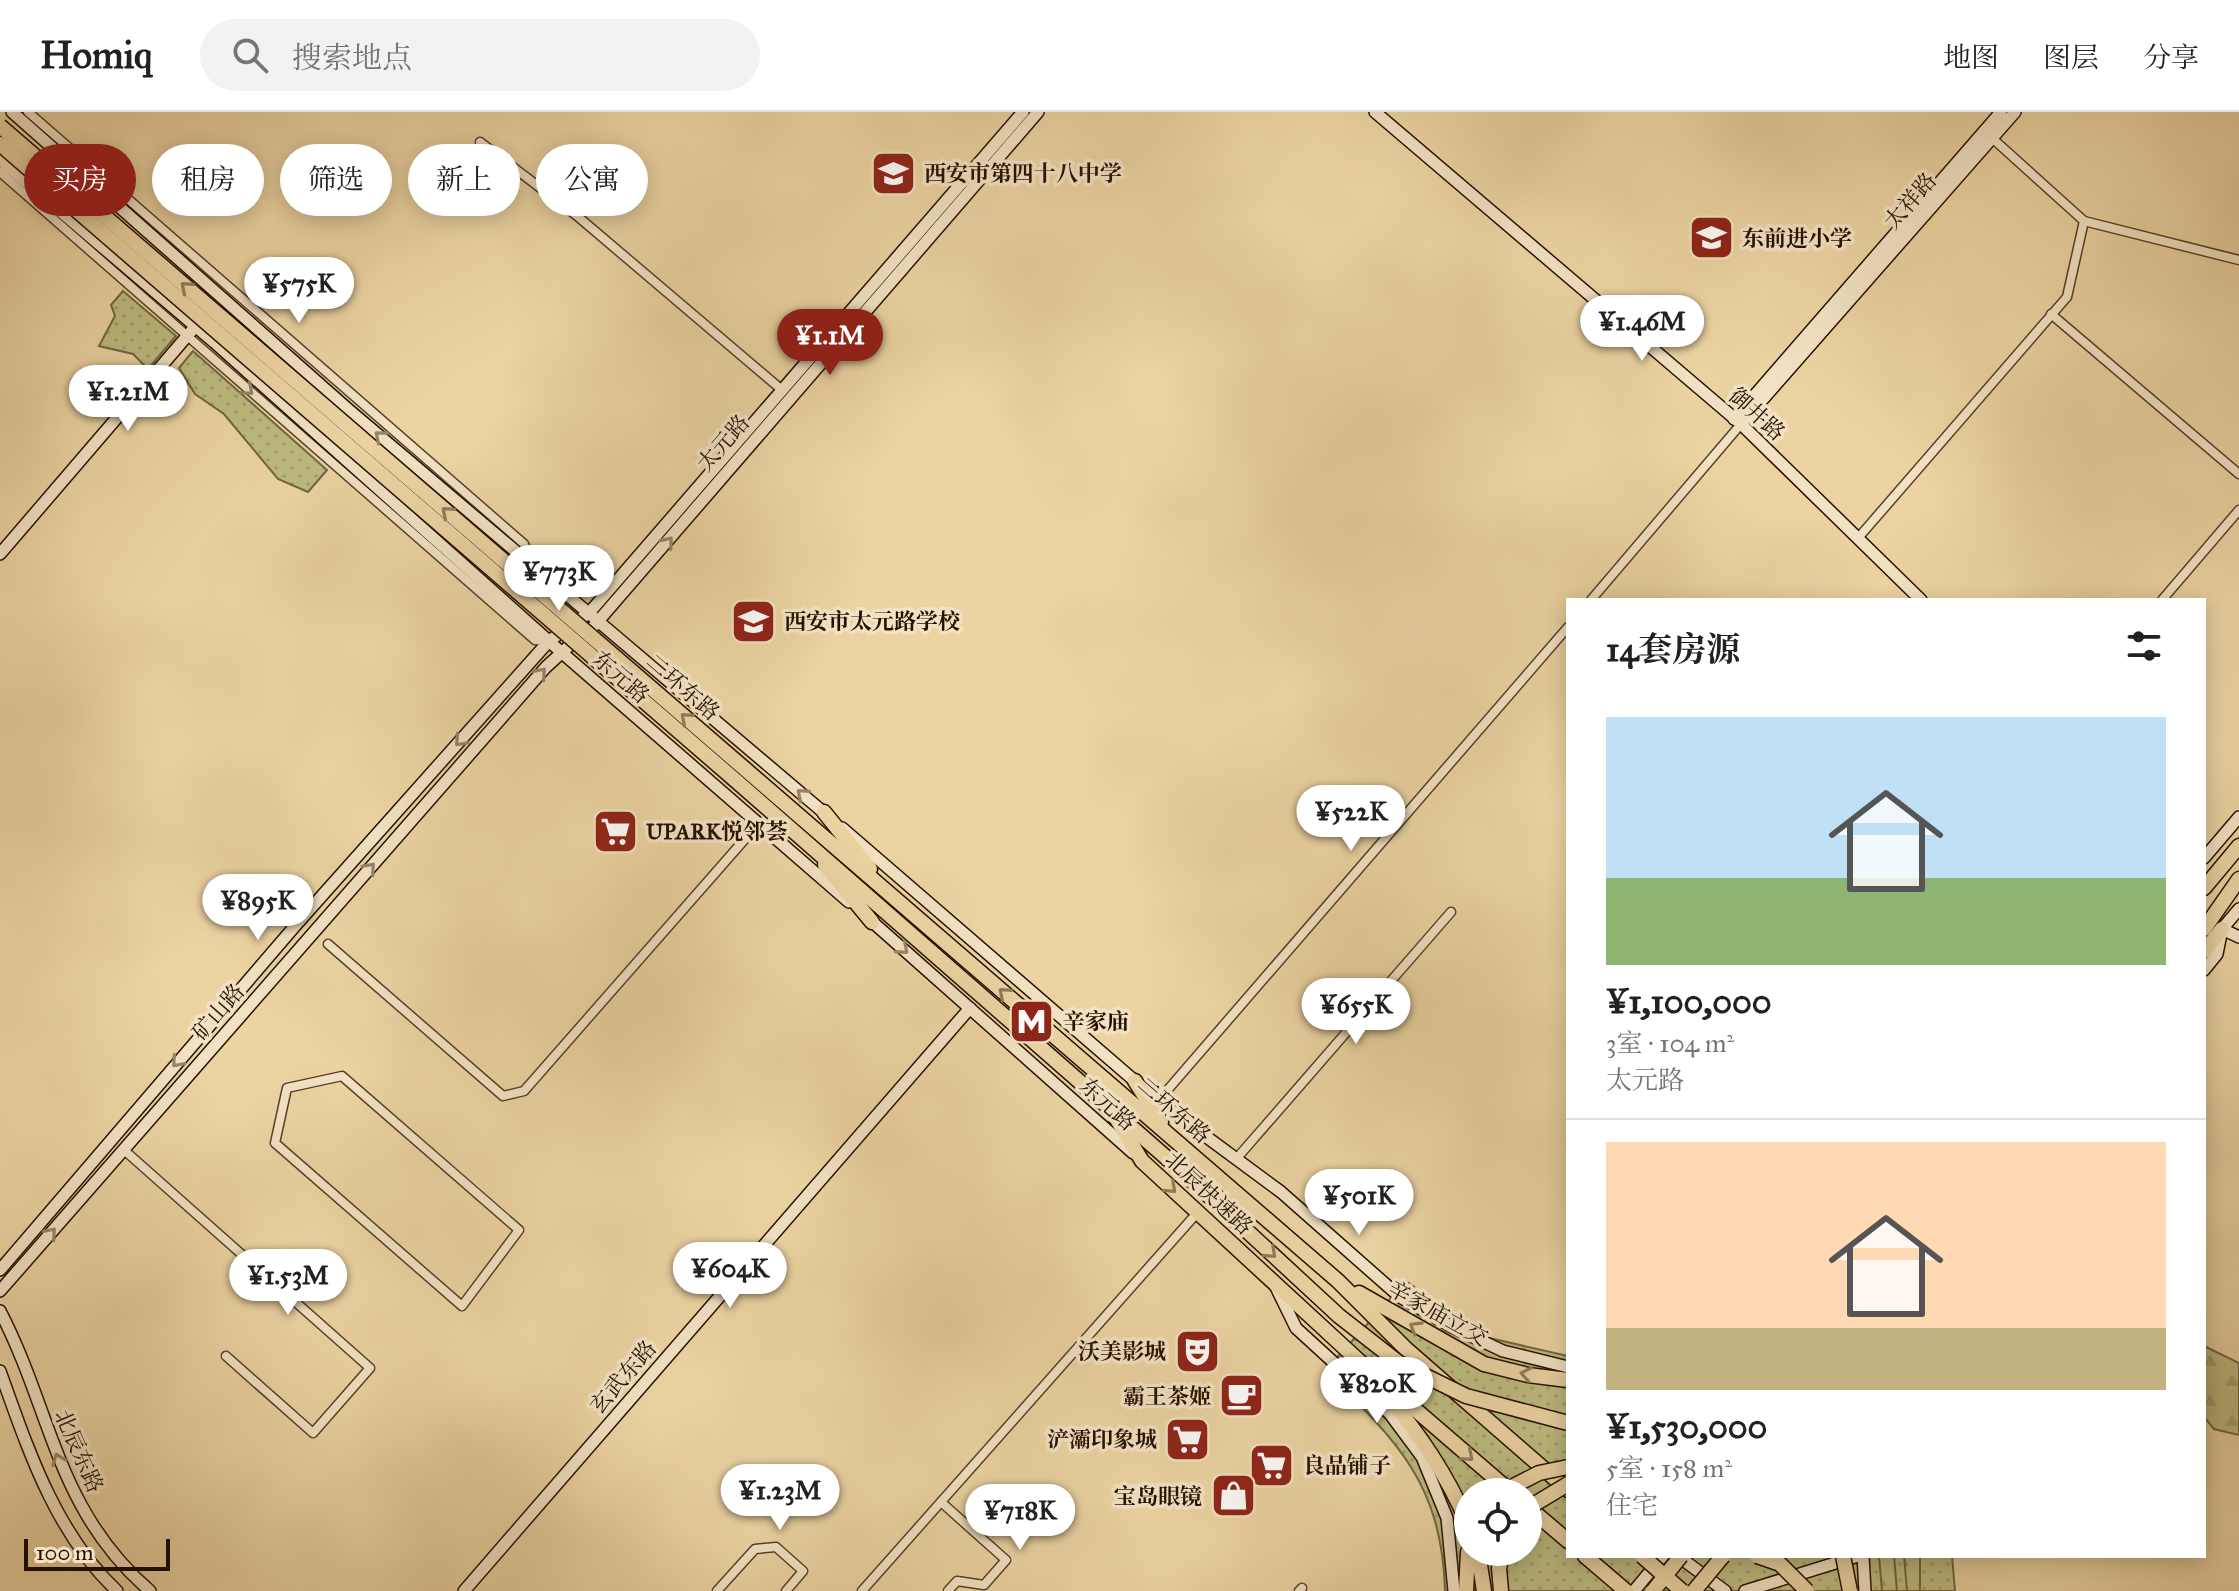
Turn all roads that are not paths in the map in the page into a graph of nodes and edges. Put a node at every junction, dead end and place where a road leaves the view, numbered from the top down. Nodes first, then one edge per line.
1 (12, 112) edge
2 (28, 112) edge
3 (1023, 112) edge
4 (1038, 112) edge
5 (1375, 112) edge
6 (2001, 112) edge
7 (2015, 112) edge
8 (0, 126) edge
9 (1992, 138) junction
10 (480, 142) dead end
11 (0, 144) edge
12 (0, 160) edge
13 (0, 172) edge
14 (2084, 221) junction
15 (2239, 260) edge
16 (225, 292) junction
17 (2051, 314) junction
18 (195, 326) junction
19 (188, 337) junction
20 (782, 390) junction
21 (1738, 422) junction
22 (2239, 474) edge
23 (2239, 510) edge
24 (1859, 537) junction
25 (0, 554) edge
26 (1593, 598) edge
27 (1919, 598) edge
28 (2164, 598) edge
29 (589, 613) junction
30 (599, 622) junction
31 (1566, 629) edge
32 (549, 641) junction
33 (560, 651) junction
34 (740, 774) junction
35 (824, 812) junction
36 (2239, 817) edge
37 (759, 823) junction
38 (799, 834) junction
39 (2239, 846) edge
40 (2206, 856) edge
41 (2239, 879) edge
42 (2206, 884) edge
43 (2226, 895) junction
44 (896, 900) junction
45 (2239, 909) edge
46 (1451, 912) dead end
47 (2206, 920) edge
48 (872, 922) junction
49 (2206, 926) edge
50 (2222, 929) junction
51 (2239, 937) edge
52 (328, 944) dead end
53 (2206, 949) edge
54 (2206, 968) edge
55 (970, 1008) junction
56 (1135, 1081) junction
57 (1158, 1101) junction
58 (1108, 1105) junction
59 (1169, 1135) junction
60 (124, 1150) junction
61 (1237, 1158) junction
62 (1142, 1161) junction
63 (1197, 1213) junction
64 (519, 1230) joint
65 (0, 1270) edge
66 (1338, 1281) junction
67 (1274, 1283) junction
68 (0, 1291) edge
69 (0, 1311) edge
70 (226, 1356) dead end
71 (1359, 1361) junction
72 (1566, 1367) edge
73 (0, 1371) edge
74 (1566, 1380) edge
75 (1566, 1422) edge
76 (1566, 1467) edge
77 (1495, 1478) edge
78 (1529, 1478) edge
79 (1566, 1486) edge
80 (1566, 1489) edge
81 (1454, 1491) edge
82 (941, 1502) junction
83 (1542, 1505) edge
84 (1542, 1519) edge
85 (1566, 1539) edge
86 (1587, 1558) edge
87 (1644, 1558) edge
88 (1661, 1558) edge
89 (1678, 1558) edge
90 (1683, 1558) edge
91 (1721, 1558) edge
92 (1763, 1558) edge
93 (1841, 1558) edge
94 (1842, 1558) edge
95 (1854, 1558) edge
96 (1861, 1558) edge
97 (1467, 1566) edge
98 (1480, 1566) edge
99 (1500, 1566) edge
100 (117, 1591) edge
101 (150, 1591) edge
102 (464, 1591) edge
103 (717, 1591) edge
104 (786, 1591) edge
105 (862, 1591) edge
106 (948, 1591) edge
107 (1454, 1591) edge
108 (1466, 1591) edge
109 (1484, 1591) edge
110 (1501, 1591) edge
111 (1626, 1591) edge
112 (1634, 1591) edge
113 (1653, 1591) edge
114 (1682, 1591) edge
115 (1694, 1591) edge
116 (1725, 1591) edge
117 (1745, 1591) edge
118 (1807, 1591) edge
119 (1839, 1591) edge
120 (1850, 1591) edge
121 (1865, 1591) edge

1 - 16 main road, 东元路
2 - 16 street
3 - 20 main road, 太元路
30 -> 4 main road, 太元路
5 - 21 main road, 御井路
6 - 21 main road, 太祥路
7 - 9 main road, 太祥路
34 -> 8 highway, 二环东路, bridge
9 - 14 street
9 - 21 main road, 太祥路
10 - 20 street
11 - 34 highway, 二环东路, bridge
12 - 18 main road, 东元路
13 - 19 street
14 - 15 street
14 - 17 street
16 - 18 main road
29 -> 16 main road, 东元路
17 - 22 street
17 - 24 street
18 - 19 main road
18 - 32 main road, 东元路
19 - 25 main road
19 -> 32 street
20 - 29 main road, 太元路
21 - 24 main road, 御井路
21 - 26 street
23 - 28 street
24 - 27 main road, 御井路
29 - 30 main road, 东元路
29 - 32 main road, 矿山路
30 - 33 main road, 矿山路
35 -> 30 main road, 东元路
31 - 57 street
32 - 33 main road, 东元路
32 -> 65 main road, 矿山路
33 - 37 main road, 东元路
60 -> 33 main road, 矿山路
34 - 38 highway
34 - 44 highway, 二环东路
35 - 44 highway
35 - 56 main road, 东元路
36 - 40 main road
37 - 48 main road, 东元路
37 - 52 street
38 - 48 highway
38 - 58 highway
39 - 42 highway
41 - 43 highway
43 - 47 highway
43 - 49 highway
59 -> 44 highway, 二环东路
45 - 50 main road
46 - 61 street
48 -> 55 main road, 东元路
50 - 51 main road
50 - 53 highway
50 - 54 main road
55 - 62 main road, 东元路
55 - 102 main road, 玄武东路
56 - 57 main road, 东元路
56 - 59 highway
57 - 61 main road, 东元路
58 - 62 highway, 北辰快速路
58 -> 75 highway, bridge
59 - 66 highway, 二环东路
68 -> 60 main road, 矿山路
60 - 70 street
61 - 72 main road, 东元路
62 -> 63 highway, 北辰快速路
63 - 67 highway, 北辰快速路
63 - 82 street
64 - 64 street
74 -> 66 highway, 辛家庙立交
66 - 79 highway
67 - 71 highway, 北辰快速路
67 - 107 main road
101 -> 69 main road, 北辰东路
71 -> 77 highway, 北辰快速路
71 - 81 highway
73 - 100 main road, 北辰东路
76 - 78 highway, bridge
80 - 83 highway, bridge
82 - 105 street
82 - 106 street
84 - 85 highway
86 - 111 highway
87 - 114 highway, bridge
88 - 112 main road
89 - 113 highway, bridge
90 - 116 main road
91 - 115 highway, bridge
92 - 118 highway, bridge
93 - 119 highway
94 - 120 highway, bridge
95 - 117 main road
96 - 121 main road
97 - 108 highway
98 - 109 highway
99 - 110 highway
103 - 104 street

